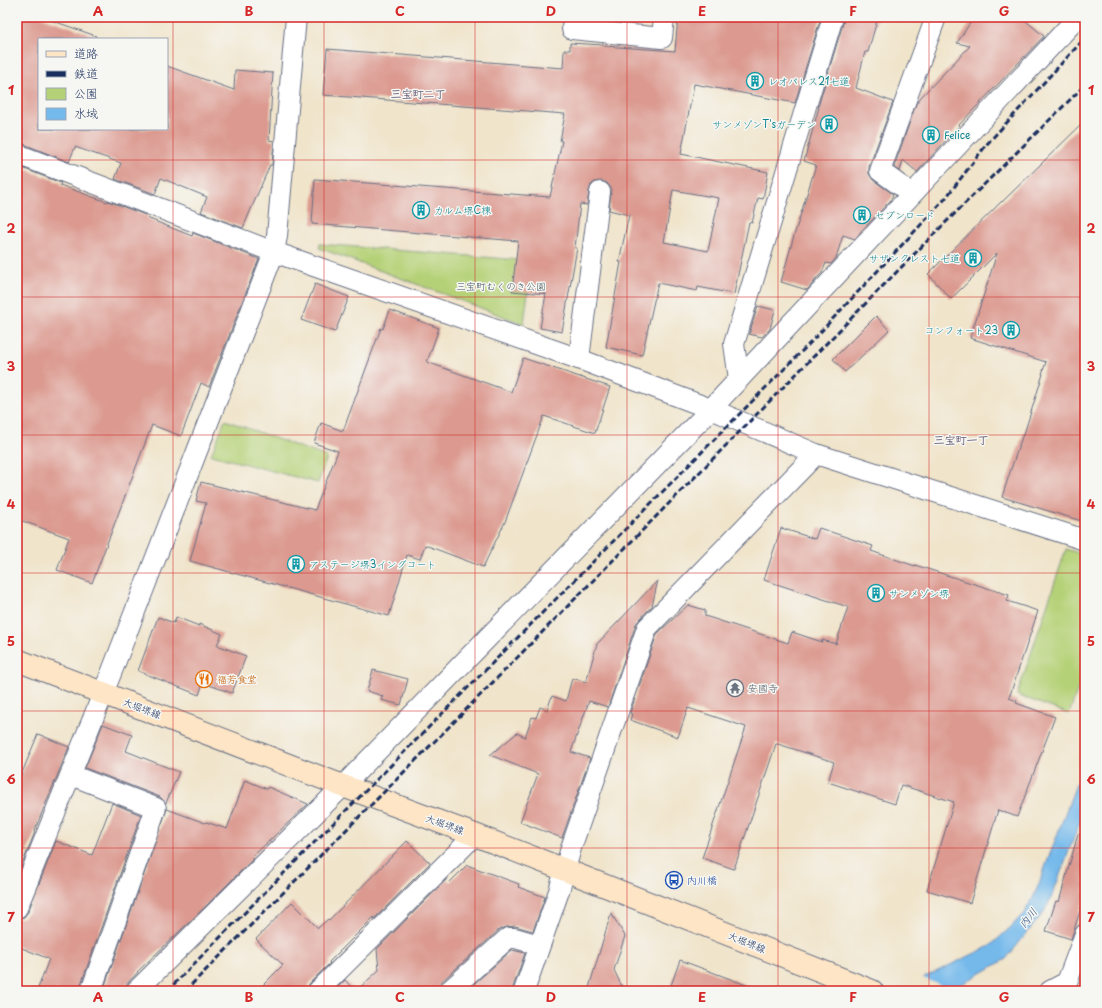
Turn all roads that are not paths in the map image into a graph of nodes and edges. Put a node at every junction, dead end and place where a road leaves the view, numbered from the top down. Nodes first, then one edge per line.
1 (296, 17) edge
2 (573, 17) edge
3 (664, 17) edge
4 (833, 17) edge
5 (936, 17) edge
6 (1078, 17) edge
7 (17, 154) edge
8 (600, 192) dead end
9 (912, 194) junction
10 (274, 252) junction
11 (579, 359) junction
12 (739, 379) junction
13 (711, 409) junction
14 (816, 454) junction
15 (1085, 540) edge
16 (17, 660) edge
17 (104, 693) junction
18 (71, 774) junction
19 (343, 786) junction
20 (475, 835) junction
21 (565, 870) junction
22 (17, 908) edge
23 (1085, 934) edge
24 (539, 945) junction
25 (91, 991) edge
26 (136, 991) edge
27 (318, 991) edge
28 (449, 991) edge
29 (524, 991) edge
30 (872, 991) edge
31 (1050, 991) edge

1 - 10 street
2 - 3 street
4 - 12 street
5 - 9 street
6 - 9 street
7 - 10 street
8 - 11 street
9 - 12 street
10 - 11 street
10 - 17 street
11 - 13 street
12 - 13 street
13 - 14 street
13 - 19 street
14 - 15 street
14 - 21 street
16 - 17 main road, 大堀堺線
17 - 18 street
17 - 19 main road, 大堀堺線
18 - 22 street
18 - 25 street
19 - 20 main road, 大堀堺線
19 - 26 street
20 - 21 main road, 大堀堺線
20 - 27 street
21 - 24 street
21 - 30 main road, 大堀堺線
23 - 31 street
24 - 28 street
24 - 29 street

